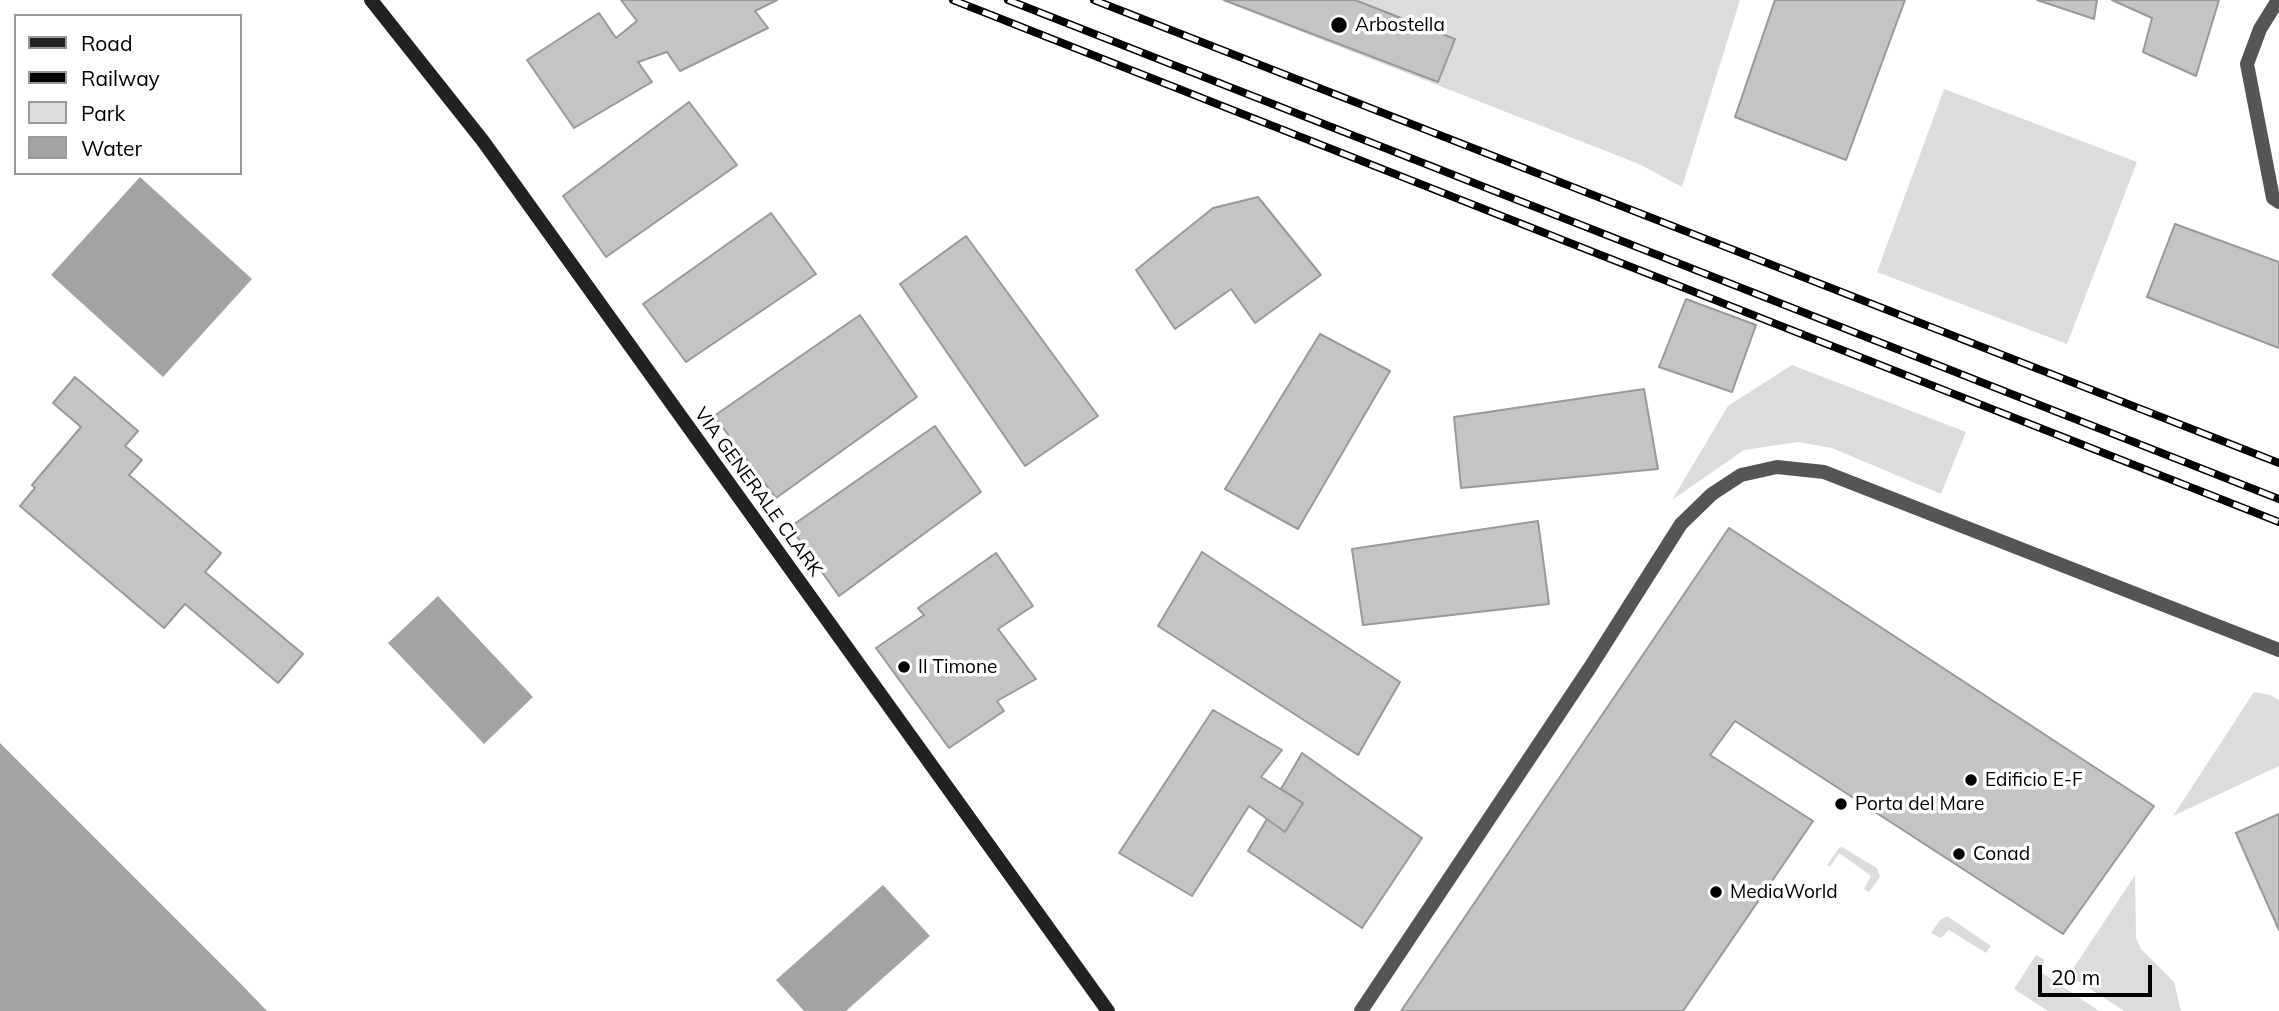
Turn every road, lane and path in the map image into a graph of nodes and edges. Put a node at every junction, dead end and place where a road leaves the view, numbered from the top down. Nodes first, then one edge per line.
1 (371, 0) edge
2 (2278, 0) edge
3 (2279, 201) edge
4 (2279, 650) edge
5 (1108, 1011) edge
6 (1361, 1011) edge

1 - 5 main road, VIA GENERALE CLARK
2 - 3 lane
4 - 6 lane

